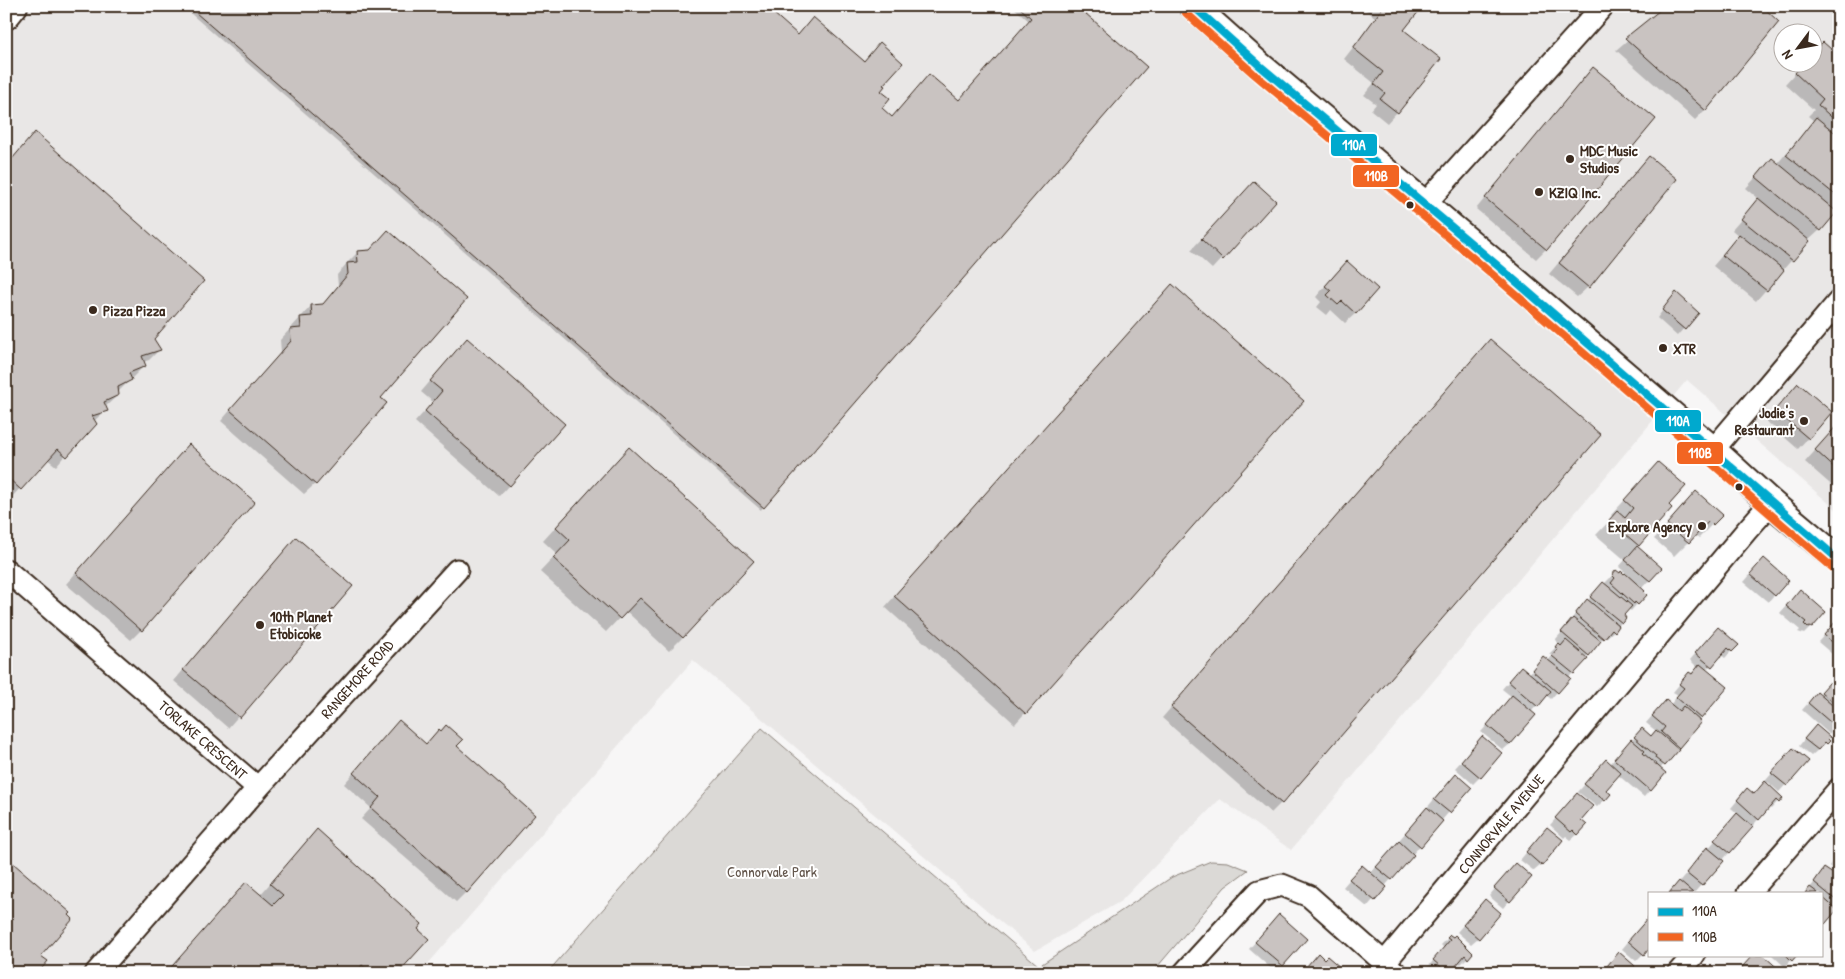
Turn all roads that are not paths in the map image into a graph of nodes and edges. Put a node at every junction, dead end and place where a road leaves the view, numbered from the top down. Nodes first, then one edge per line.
1 (14, 6) edge
2 (1193, 6) edge
3 (1603, 6) edge
4 (6, 16) edge
5 (1424, 204) junction
6 (1839, 301) edge
7 (1713, 450) junction
8 (1772, 503) junction
9 (1839, 560) edge
10 (6, 570) edge
11 (457, 570) dead end
12 (258, 788) junction
13 (1839, 789) edge
14 (1749, 892) edge
15 (1693, 956) edge
16 (1391, 968) edge
17 (96, 973) edge
18 (1184, 973) edge
19 (1678, 973) edge

1 - 4 main road
2 - 5 main road
3 - 5 street
5 - 7 main road
6 - 7 street
7 - 8 main road
8 - 9 main road
8 - 16 street, CONNORVALE AVENUE
10 - 12 street, TORLAKE CRESCENT
11 - 12 street, RANGEMORE ROAD
12 - 17 street, TORLAKE CRESCENT
13 - 14 street
15 - 19 street
16 - 18 street

